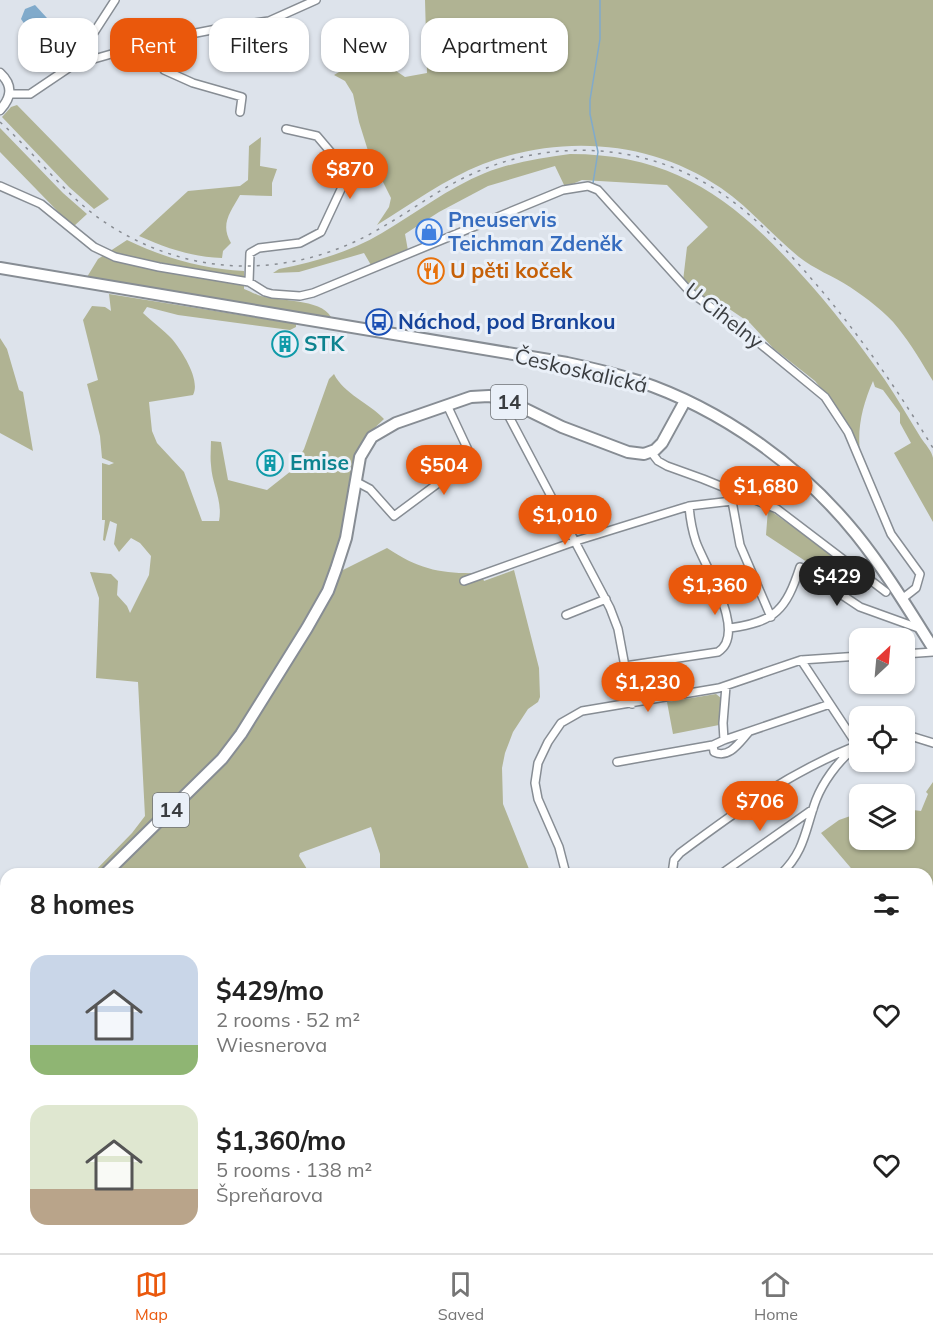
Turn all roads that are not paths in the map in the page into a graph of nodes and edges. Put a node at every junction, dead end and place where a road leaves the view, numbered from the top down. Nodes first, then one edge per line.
1 (115, 0) edge
2 (316, 0) edge
3 (98, 26) edge
4 (197, 33) edge
5 (63, 72) edge
6 (168, 72) edge
7 (0, 73) edge
8 (10, 94) junction
9 (3, 106) edge
10 (240, 112) dead end
11 (286, 129) dead end
12 (0, 186) edge
13 (0, 268) edge
14 (249, 282) junction
15 (505, 399) junction
16 (685, 400) junction
17 (447, 405) junction
18 (651, 452) junction
19 (355, 481) junction
20 (736, 492) junction
21 (732, 501) junction
22 (688, 506) junction
23 (576, 541) junction
24 (464, 581) dead end
25 (886, 592) dead end
26 (606, 599) junction
27 (902, 599) junction
28 (566, 615) dead end
29 (771, 617) junction
30 (730, 628) junction
31 (921, 629) junction
32 (933, 650) edge
33 (915, 652) edge
34 (849, 657) edge
35 (801, 660) junction
36 (625, 666) junction
37 (726, 686) junction
38 (632, 704) junction
39 (830, 704) junction
40 (849, 732) edge
41 (748, 733) junction
42 (915, 738) edge
43 (724, 740) junction
44 (933, 744) edge
45 (713, 745) junction
46 (849, 749) edge
47 (849, 752) edge
48 (617, 762) dead end
49 (813, 809) junction
50 (111, 868) edge
51 (565, 868) edge
52 (673, 868) edge
53 (729, 868) edge
54 (787, 868) edge

1 - 3 street
2 - 4 street
5 - 8 street
6 - 10 street
7 - 8 street
8 - 9 street
11 - 14 street
12 - 14 street
13 - 16 main road, Českoskalická
14 - 27 street, U Cihelny
15 - 17 main road, 14
15 - 18 main road, 14
15 - 23 street
16 - 18 main road
16 - 27 main road, Českoskalická
17 - 19 main road, 14
17 - 19 street
18 - 20 street
19 - 50 main road, 14
20 - 21 street
20 - 25 street
21 - 22 street
21 - 29 street
22 - 23 street
22 - 30 street
23 - 24 street
23 - 26 street
26 - 28 street
26 - 36 street
27 - 31 main road, Českoskalická
29 - 30 street
29 - 31 street
30 - 36 street
31 - 32 main road, Českoskalická
32 - 33 street
34 - 35 street
35 - 37 street
35 - 39 street
36 - 38 street
37 - 38 street
37 - 43 street
38 - 51 street
39 - 40 street
39 - 41 street
41 - 43 street
41 - 45 street
42 - 44 street
43 - 45 street
45 - 48 street
46 - 52 street
47 - 49 street
49 - 53 street
49 - 54 street

